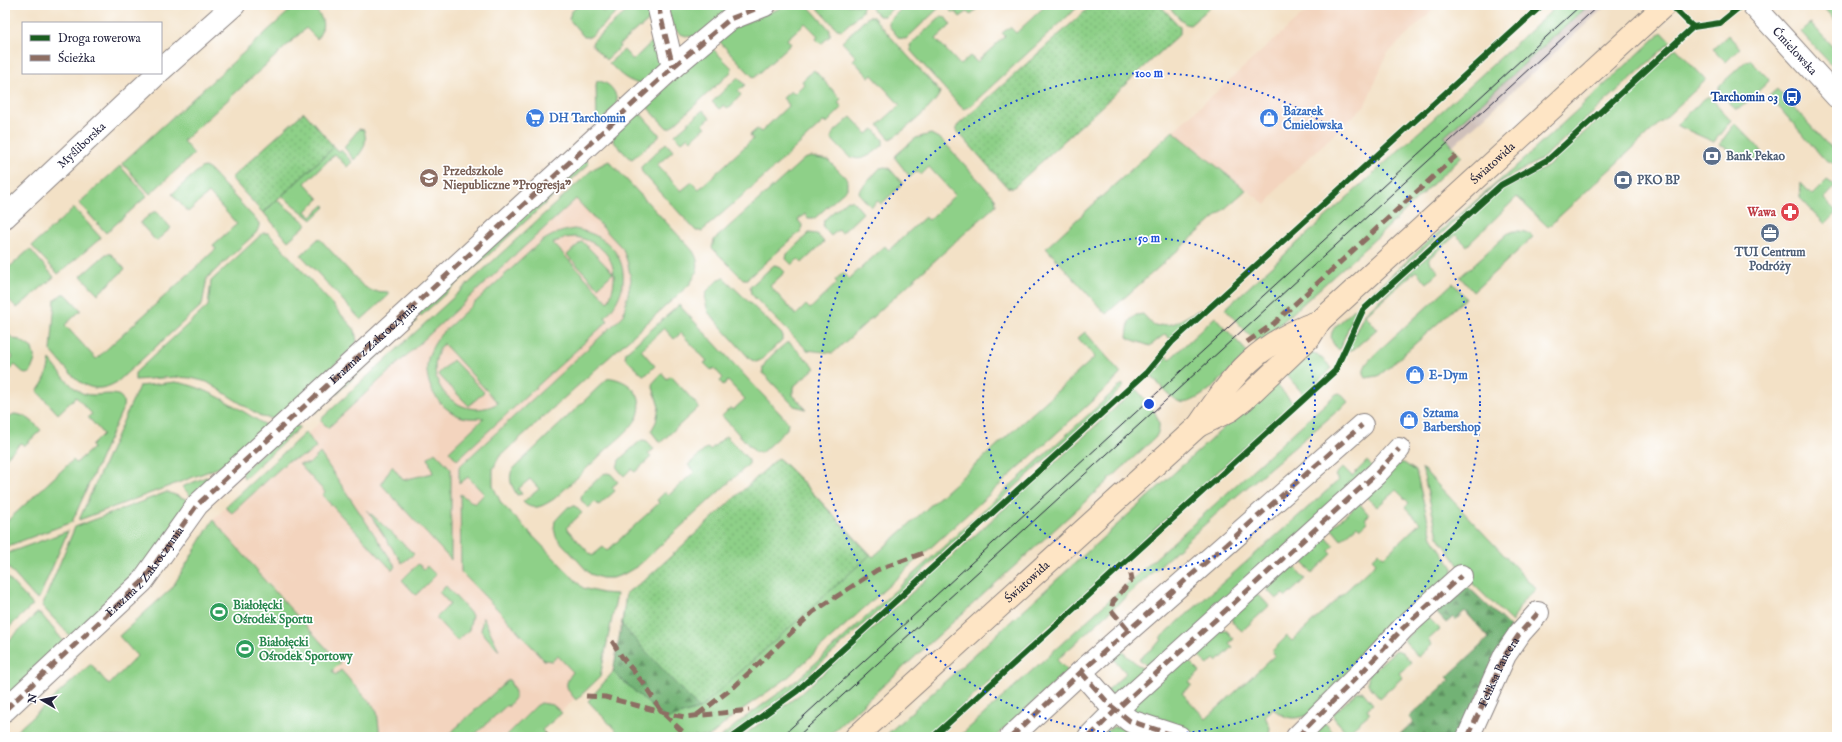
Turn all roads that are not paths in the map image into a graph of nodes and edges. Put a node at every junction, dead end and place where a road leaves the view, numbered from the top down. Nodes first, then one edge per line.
1 (234, 5) edge
2 (658, 5) edge
3 (765, 5) edge
4 (1665, 5) edge
5 (1753, 5) edge
6 (673, 67) junction
7 (162, 69) edge
8 (157, 74) edge
9 (1837, 97) edge
10 (5, 217) edge
11 (1362, 425) dead end
12 (1399, 450) dead end
13 (1462, 576) dead end
14 (1538, 613) dead end
15 (1081, 672) junction
16 (5, 710) edge
17 (1116, 710) junction
18 (856, 737) edge
19 (1011, 737) edge
20 (1089, 737) edge
21 (1179, 737) edge
22 (1297, 737) edge
23 (1468, 737) edge

1 - 7 street
2 - 6 street
3 - 6 street, Erazma z Zakroczymia
4 - 18 street, Światowida
5 - 9 street, Ćmielowska
6 - 16 street, Erazma z Zakroczymia
8 - 10 street, Myśliborska
11 - 15 street
12 - 17 street
13 - 22 street
14 - 23 street, Feliksa Pancera
15 - 17 street
15 - 19 street
17 - 20 street
17 - 21 street

